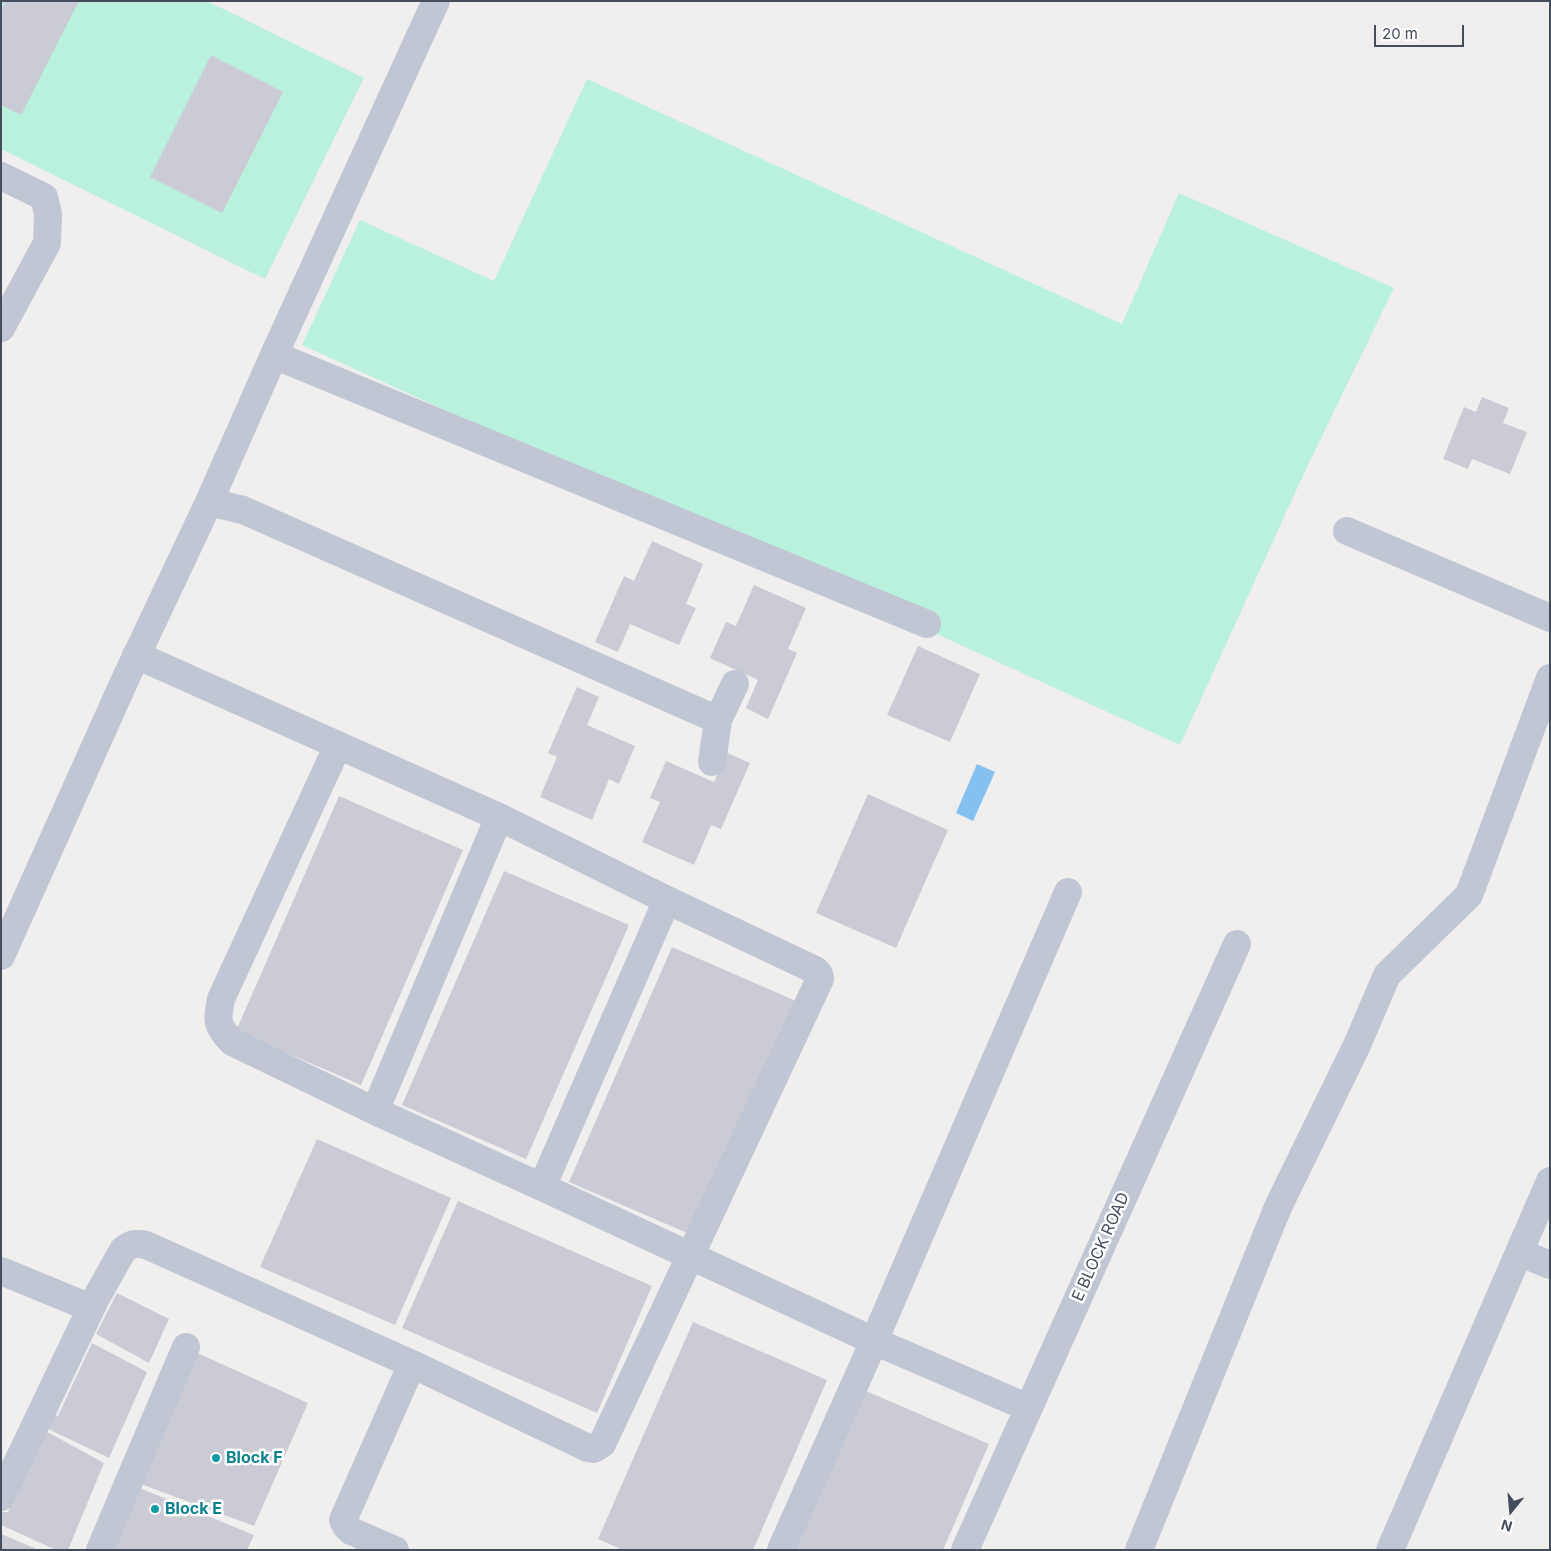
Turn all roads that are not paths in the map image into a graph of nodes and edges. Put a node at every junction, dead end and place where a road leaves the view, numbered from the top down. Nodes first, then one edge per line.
1 (436, 1) edge
2 (1, 176) edge
3 (1, 328) edge
4 (274, 355) junction
5 (208, 502) junction
6 (1347, 531) dead end
7 (1550, 618) edge
8 (927, 624) dead end
9 (136, 655) junction
10 (1550, 678) edge
11 (735, 684) dead end
12 (718, 720) junction
13 (338, 745) junction
14 (712, 762) dead end
15 (499, 817) junction
16 (1068, 892) dead end
17 (667, 900) junction
18 (1237, 944) dead end
19 (1, 956) edge
20 (374, 1111) junction
21 (1550, 1181) edge
22 (542, 1187) junction
23 (1519, 1252) junction
24 (691, 1256) junction
25 (1550, 1266) edge
26 (1, 1271) edge
27 (91, 1308) junction
28 (874, 1341) junction
29 (186, 1348) dead end
30 (412, 1364) junction
31 (1029, 1408) junction
32 (1, 1497) edge
33 (100, 1550) edge
34 (395, 1550) edge
35 (781, 1550) edge
36 (965, 1550) edge
37 (1139, 1550) edge
38 (1390, 1550) edge

1 - 4 street
2 - 3 street
4 - 5 street
4 - 8 street
5 - 9 street
5 - 12 street
6 - 7 street
9 - 13 street
9 - 19 street
10 - 37 street
11 - 12 street
12 - 14 street
13 - 15 street
13 - 20 street
15 - 17 street
15 - 20 street
16 - 28 street
17 - 22 street
17 - 24 street
18 - 31 street, E BLOCK ROAD
20 - 22 street
21 - 23 street
22 - 24 street
23 - 25 street
23 - 38 street
24 - 28 street
24 - 30 street
26 - 27 street
27 - 30 street
27 - 32 street
28 - 31 street
28 - 35 street
29 - 33 street
30 - 34 street
31 - 36 street, E BLOCK ROAD

